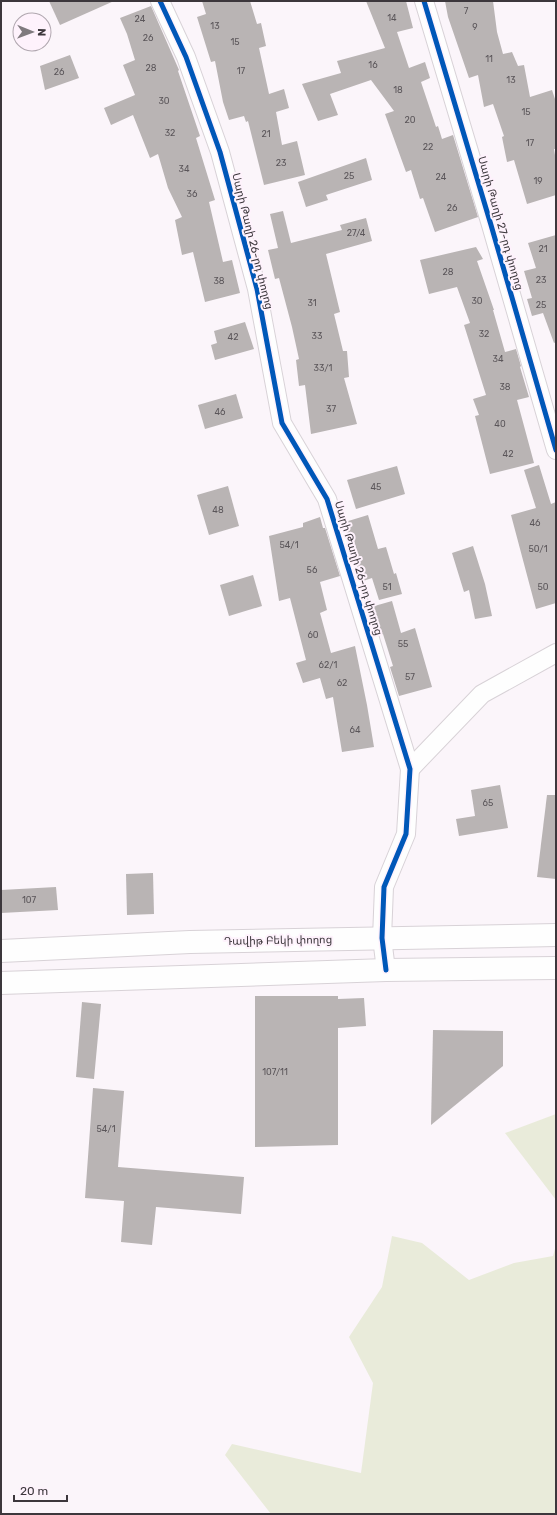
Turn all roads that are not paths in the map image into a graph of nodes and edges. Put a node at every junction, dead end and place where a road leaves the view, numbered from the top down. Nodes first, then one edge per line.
1 (160, 1) edge
2 (424, 1) edge
3 (556, 450) edge
4 (556, 653) edge
5 (410, 768) junction
6 (556, 935) edge
7 (382, 938) junction
8 (1, 951) edge
9 (556, 968) edge
10 (386, 970) junction
11 (1, 983) edge

1 - 5 street, Սարի Թաղի 26-րդ փողոց
2 - 3 street, Սարի Թաղի 27-րդ փողոց
4 - 5 street
5 - 7 street, Սարի Թաղի 26-րդ փողոց
6 - 7 main road, Դավիթ Բեկի փողոց
7 - 8 main road, Դավիթ Բեկի փողոց
7 - 10 street, Սարի Թաղի 26-րդ փողոց
9 - 10 main road
10 - 11 main road

